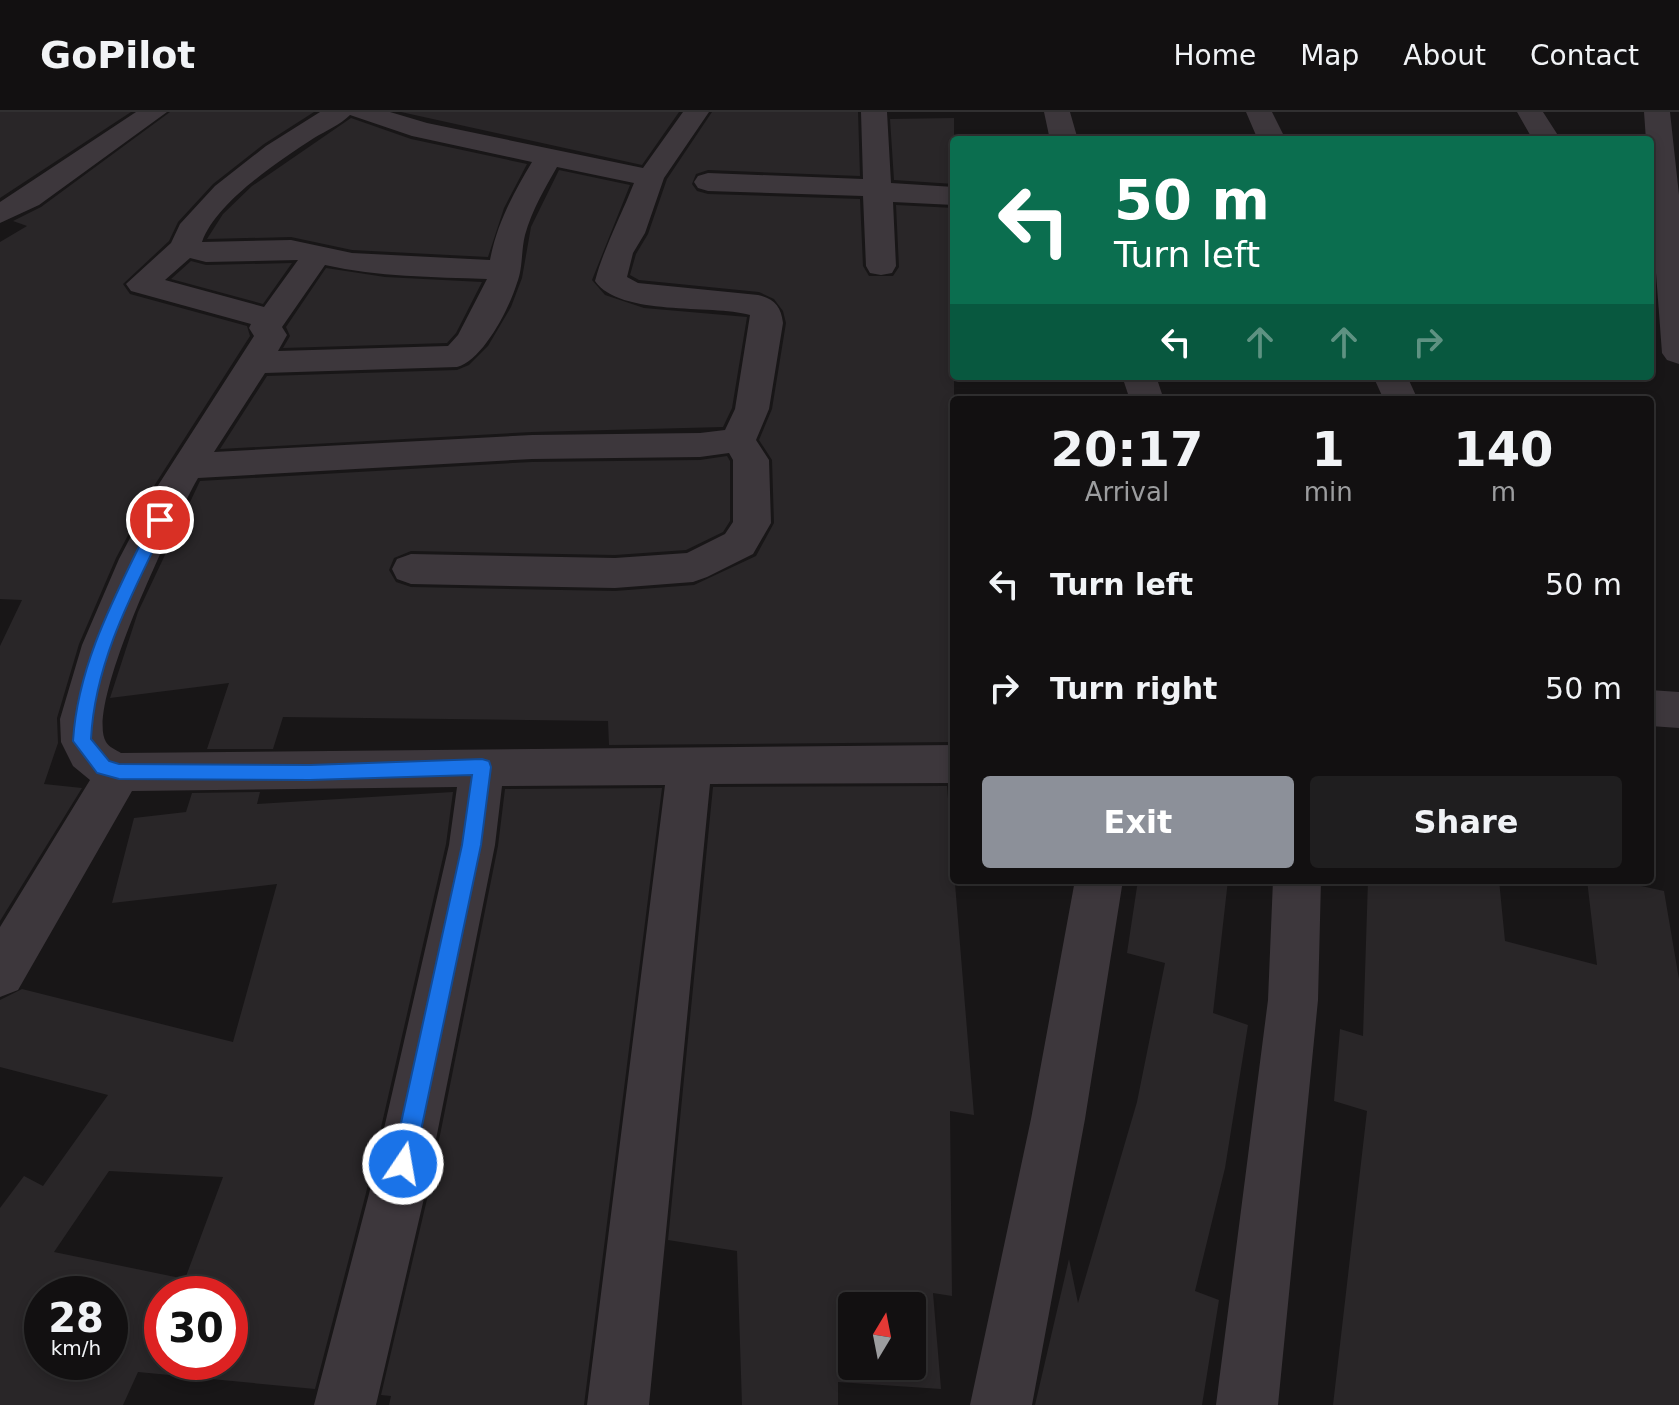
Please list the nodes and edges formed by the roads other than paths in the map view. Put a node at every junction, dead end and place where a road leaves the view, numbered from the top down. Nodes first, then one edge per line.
1 (154, 112) edge
2 (339, 112) edge
3 (362, 112) edge
4 (696, 112) edge
5 (874, 112) edge
6 (1057, 112) edge
7 (1259, 112) edge
8 (1530, 112) edge
9 (1657, 112) edge
10 (1063, 136) edge
11 (1270, 136) edge
12 (1545, 136) edge
13 (549, 157) junction
14 (650, 178) junction
15 (708, 182) dead end
16 (879, 188) junction
17 (1657, 188) edge
18 (950, 196) edge
19 (0, 214) edge
20 (185, 247) junction
21 (317, 255) junction
22 (881, 266) dead end
23 (505, 270) junction
24 (272, 319) junction
25 (1679, 353) edge
26 (255, 363) junction
27 (738, 440) junction
28 (187, 466) junction
29 (411, 569) dead end
30 (1654, 708) edge
31 (1679, 710) edge
32 (950, 764) edge
33 (482, 767) junction
34 (689, 768) junction
35 (119, 772) junction
36 (1098, 884) edge
37 (1297, 884) edge
38 (0, 973) edge
39 (345, 1405) edge
40 (618, 1405) edge
41 (1001, 1405) edge
42 (1247, 1405) edge

1 - 19 street
2 - 20 street
3 - 13 street
4 - 14 street
5 - 16 street
6 - 10 street
7 - 11 street
8 - 12 street
9 - 17 street
13 - 14 street
13 - 23 street
14 - 27 street
15 - 16 street
16 - 18 street
16 - 22 street
17 - 25 street
20 - 21 street
20 - 24 street
21 - 23 street
21 - 24 street
23 - 26 street
24 - 26 street
26 - 28 street
27 - 28 street
27 - 29 street
28 - 35 street
30 - 31 street
32 - 34 street
33 - 34 street
33 - 35 street
33 - 39 street
34 - 40 street
35 - 38 street
36 - 41 street
37 - 42 street

